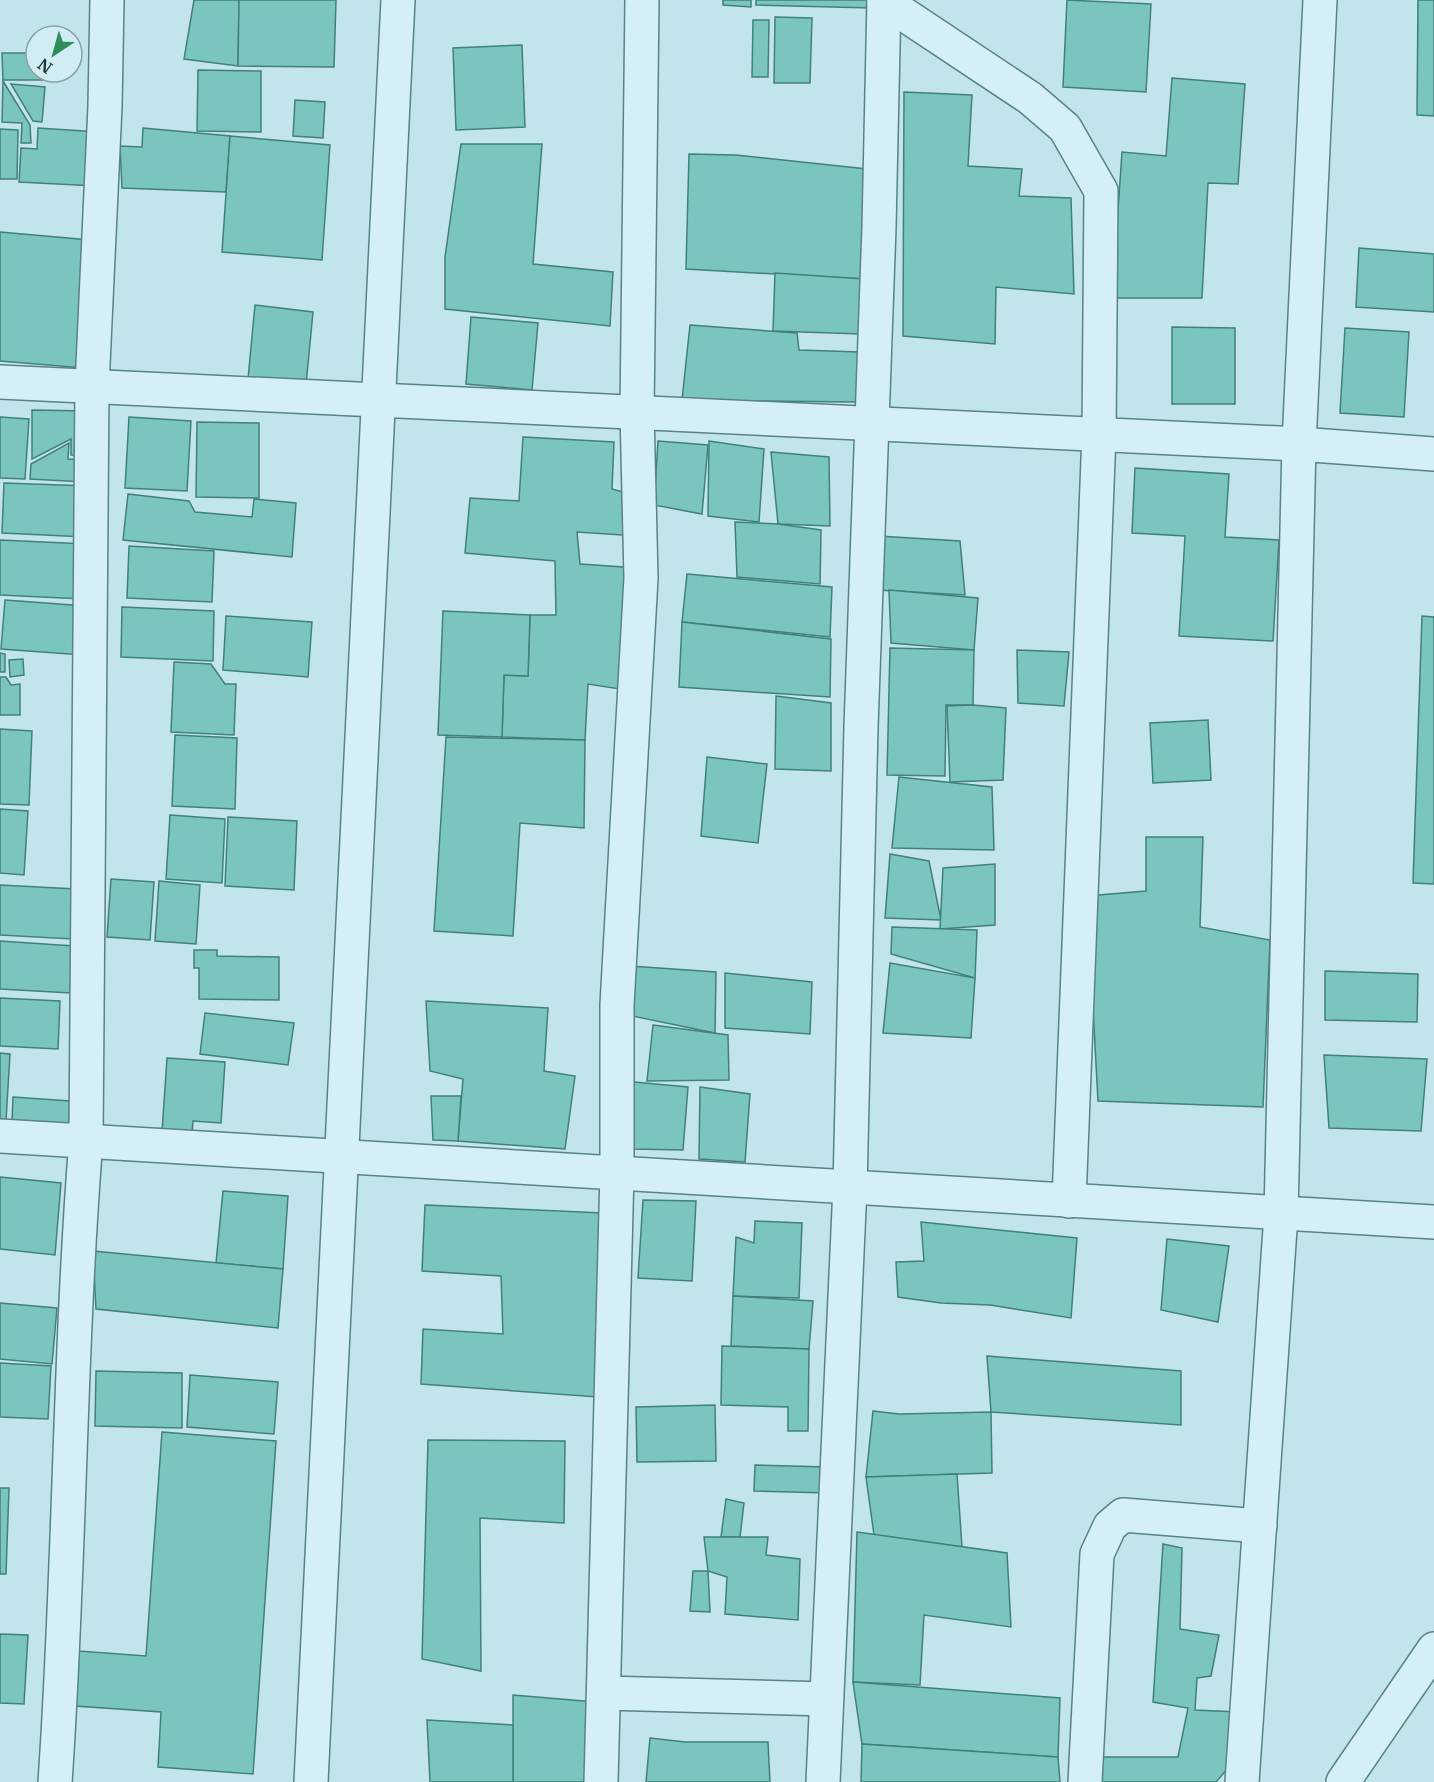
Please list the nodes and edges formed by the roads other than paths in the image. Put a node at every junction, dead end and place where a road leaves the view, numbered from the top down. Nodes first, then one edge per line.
1 (107, 0) edge
2 (398, 0) edge
3 (642, 0) edge
4 (884, 0) edge
5 (1320, 0) edge
6 (0, 382) edge
7 (92, 386) junction
8 (378, 400) junction
9 (637, 412) junction
10 (872, 423) junction
11 (1099, 434) junction
12 (1299, 444) junction
13 (1434, 454) edge
14 (0, 1136) edge
15 (86, 1140) junction
16 (342, 1155) junction
17 (617, 1172) junction
18 (850, 1187) junction
19 (1069, 1201) junction
20 (1281, 1214) junction
21 (1434, 1222) edge
22 (1260, 1526) junction
23 (1434, 1649) edge
24 (605, 1693) junction
25 (826, 1699) junction
26 (55, 1782) edge
27 (311, 1782) edge
28 (601, 1782) edge
29 (823, 1782) edge
30 (1085, 1782) edge
31 (1242, 1782) edge
32 (1343, 1782) edge

1 - 7 street
2 - 8 street
3 - 9 street
4 - 10 street
4 - 11 street
5 - 12 street
6 - 7 street
7 - 8 street
7 - 15 street
8 - 9 street
8 - 16 street
9 - 10 street
9 - 17 street
10 - 11 street
10 - 18 street
11 - 12 street
11 - 19 street
12 - 13 street
12 - 20 street
14 - 15 street
15 - 16 street
15 - 26 street
16 - 17 street
16 - 27 street
17 - 18 street
17 - 24 street
18 - 19 street
18 - 25 street
19 - 20 street
20 - 21 street
20 - 22 street
22 - 30 street
22 - 31 street
23 - 32 street
24 - 25 street
24 - 28 street
25 - 29 street

